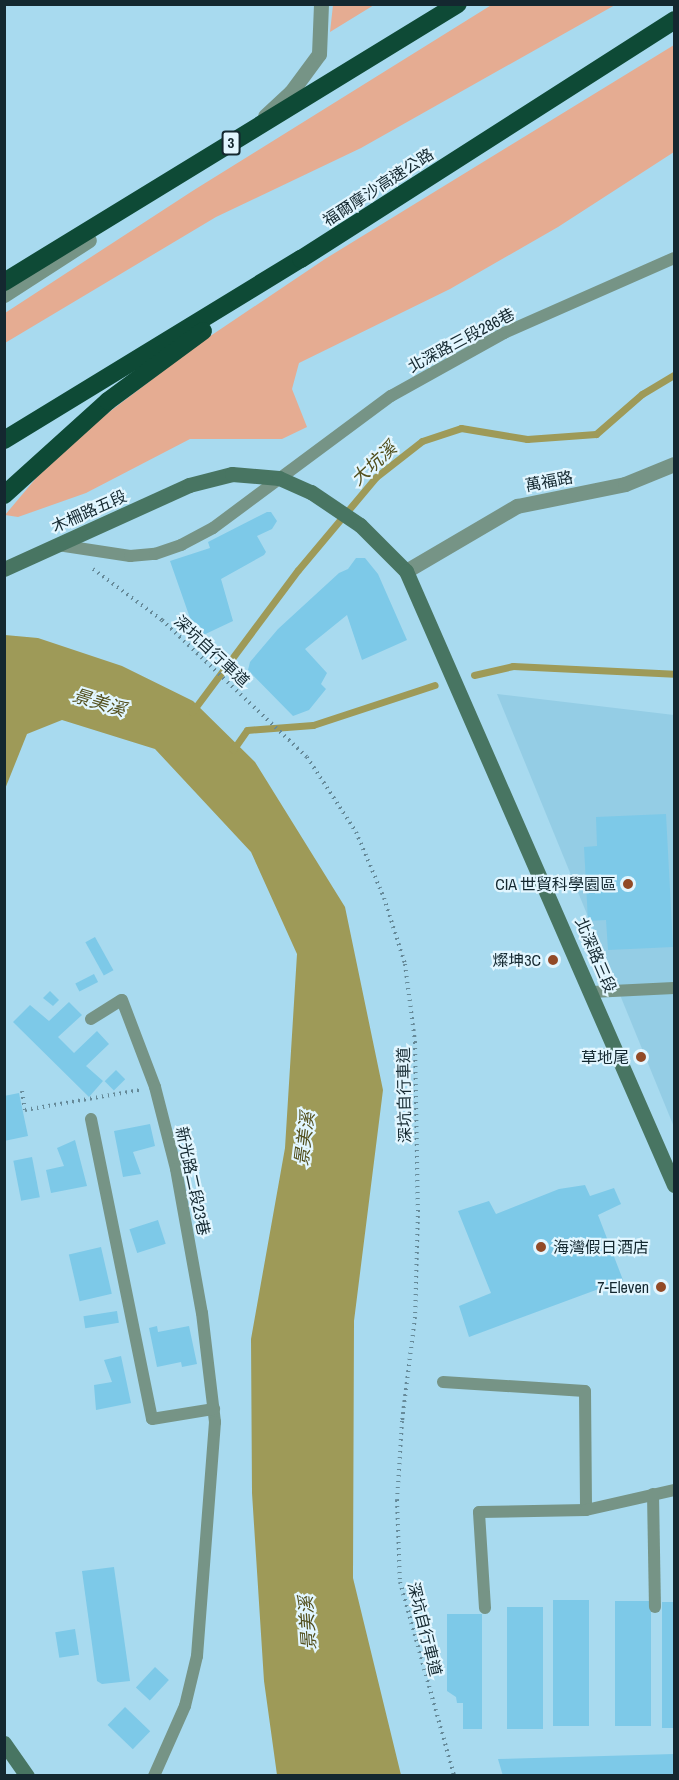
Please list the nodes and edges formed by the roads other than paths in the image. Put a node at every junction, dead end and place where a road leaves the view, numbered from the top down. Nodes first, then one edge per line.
1 (321, 4) edge
2 (458, 4) edge
3 (675, 20) edge
4 (675, 258) edge
5 (301, 259) junction
6 (4, 282) edge
7 (4, 295) edge
8 (4, 440) edge
9 (675, 464) edge
10 (279, 478) junction
11 (4, 495) edge
12 (58, 545) junction
13 (4, 569) edge
14 (406, 571) junction
15 (675, 988) edge
16 (592, 992) junction
17 (91, 1019) dead end
18 (91, 1119) dead end
19 (674, 1180) edge
20 (442, 1382) dead end
21 (214, 1409) junction
22 (675, 1491) edge
23 (653, 1494) junction
24 (586, 1510) junction
25 (655, 1607) dead end
26 (485, 1608) dead end
27 (4, 1743) edge
28 (27, 1776) edge
29 (154, 1776) edge

1 - 7 street
2 - 6 highway, 3, bridge
3 - 5 highway, 福爾摩沙高速公路
4 - 10 lane, 北深路三段286巷
5 - 8 highway, 福爾摩沙高速公路
5 - 11 highway
9 - 14 street, 萬福路
10 - 12 main road, 木柵路五段
10 - 12 lane, 北深路三段286巷
10 - 14 main road
12 - 13 main road, 木柵路五段
14 - 16 main road, 北深路三段
15 - 16 lane
16 - 19 main road, 北深路三段
17 - 21 lane, 新光路二段23巷
18 - 21 lane
20 - 24 lane
21 - 29 lane, 新光路二段23巷
22 - 23 lane
23 - 24 lane
23 - 25 lane
24 - 26 lane
27 - 28 main road

